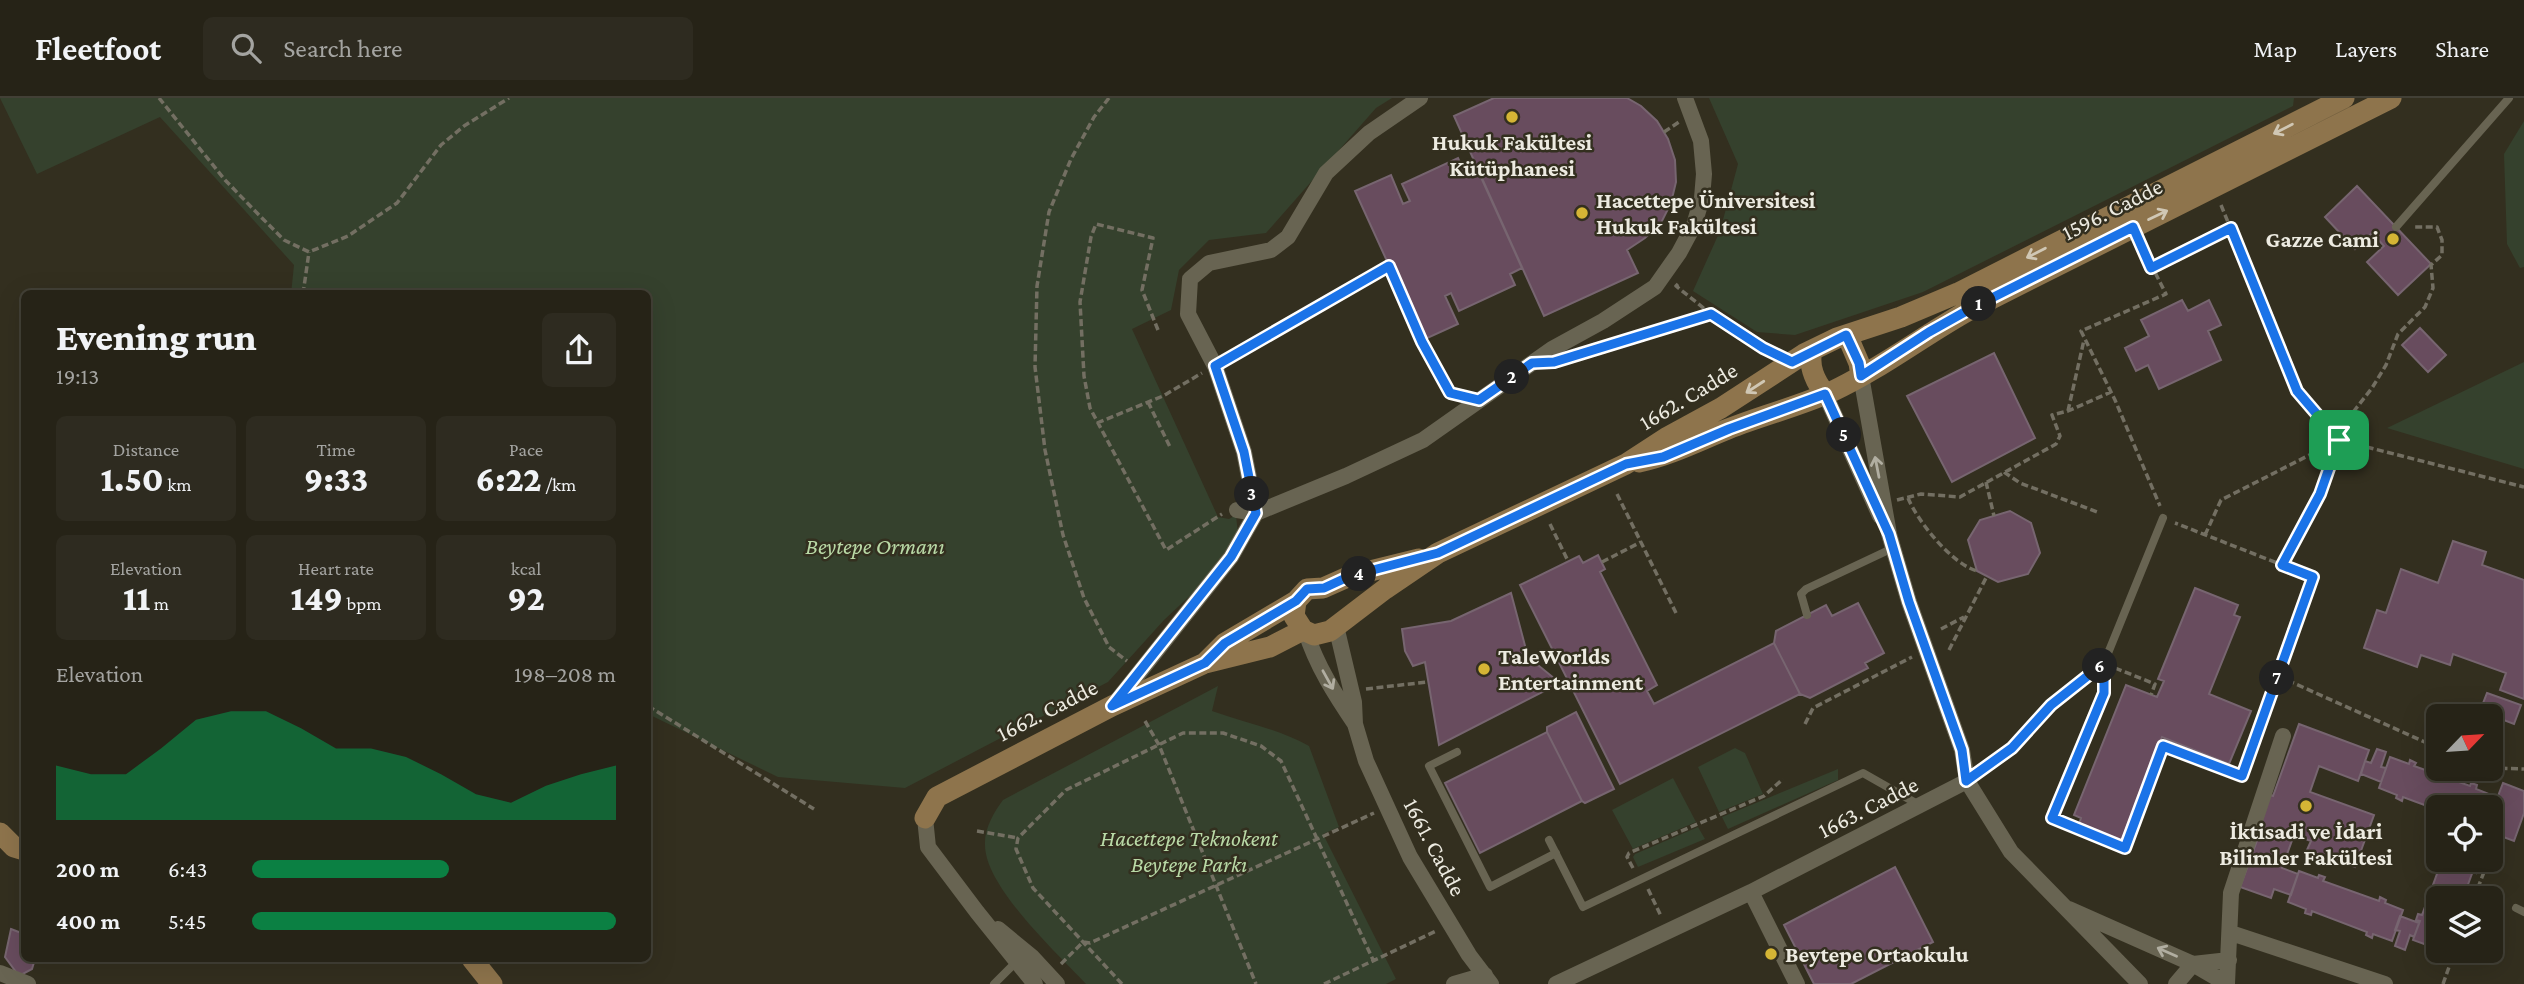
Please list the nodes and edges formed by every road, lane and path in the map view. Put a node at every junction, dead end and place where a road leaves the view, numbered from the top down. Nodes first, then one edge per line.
1 (159, 98) edge
2 (509, 98) edge
3 (1109, 98) edge
4 (1394, 98) edge
5 (1420, 98) edge
6 (1685, 98) edge
7 (2344, 98) edge
8 (2391, 98) edge
9 (2509, 98) edge
10 (1393, 117) junction
11 (2214, 187) junction
12 (2133, 227) junction
13 (2396, 227) joint
14 (2231, 228) junction
15 (309, 252) junction
16 (2151, 268) junction
17 (1683, 274) dead end
18 (304, 290) edge
19 (1711, 314) junction
20 (1158, 330) dead end
21 (1846, 335) junction
22 (2084, 338) junction
23 (1812, 350) junction
24 (1580, 354) dead end
25 (1792, 362) junction
26 (1215, 366) junction
27 (1861, 376) junction
28 (2111, 392) junction
29 (1825, 394) junction
30 (1479, 400) junction
31 (1148, 402) junction
32 (2068, 411) junction
33 (1097, 424) junction
34 (2339, 440) junction
35 (1171, 449) dead end
36 (1626, 464) junction
37 (2004, 472) junction
38 (1986, 482) junction
39 (2524, 487) edge
40 (1617, 494) dead end
41 (1908, 497) junction
42 (2158, 499) dead end
43 (1883, 503) junction
44 (1232, 511) joint
45 (1256, 513) junction
46 (2100, 513) dead end
47 (1994, 516) dead end
48 (2163, 518) joint
49 (1550, 524) dead end
50 (2205, 535) junction
51 (1891, 541) junction
52 (1641, 542) junction
53 (1438, 553) junction
54 (1568, 561) dead end
55 (1602, 562) dead end
56 (2282, 565) junction
57 (1977, 571) dead end
58 (1987, 576) dead end
59 (1324, 588) junction
60 (1296, 601) junction
61 (1676, 613) dead end
62 (1807, 615) dead end
63 (1966, 616) junction
64 (1336, 626) junction
65 (1941, 629) dead end
66 (1304, 631) junction
67 (1926, 650) junction
68 (1949, 650) dead end
69 (1205, 663) junction
70 (2104, 663) junction
71 (1140, 671) junction
72 (2127, 673) dead end
73 (2278, 676) junction
74 (1427, 682) dead end
75 (1360, 690) dead end
76 (2151, 695) dead end
77 (1112, 706) junction
78 (651, 708) edge
79 (1145, 721) dead end
80 (1355, 724) junction
81 (1805, 724) dead end
82 (2283, 736) dead end
83 (2426, 743) edge
84 (1159, 745) junction
85 (1457, 752) dead end
86 (2503, 768) edge
87 (2524, 769) edge
88 (1783, 779) dead end
89 (1966, 781) junction
90 (1921, 806) junction
91 (1387, 807) junction
92 (814, 809) dead end
93 (925, 818) joint
94 (978, 831) dead end
95 (0, 833) edge
96 (1018, 838) junction
97 (1318, 839) junction
98 (1549, 840) dead end
99 (21, 849) edge
100 (1556, 853) junction
101 (1633, 868) dead end
102 (1216, 885) junction
103 (1648, 889) dead end
104 (1751, 892) junction
105 (2061, 905) junction
106 (977, 912) junction
107 (1451, 923) junction
108 (1668, 932) junction
109 (2231, 933) junction
110 (1083, 942) junction
111 (2229, 960) junction
112 (474, 962) edge
113 (1016, 962) junction
114 (1374, 962) junction
115 (2450, 963) edge
116 (1061, 964) dead end
117 (2193, 964) junction
118 (0, 973) edge
119 (1488, 979) edge
120 (28, 984) edge
121 (492, 984) edge
122 (994, 984) edge
123 (1035, 984) edge
124 (1057, 984) edge
125 (1122, 984) edge
126 (1256, 984) edge
127 (1324, 984) edge
128 (1454, 984) edge
129 (1556, 984) edge
130 (1797, 984) edge
131 (2140, 984) edge
132 (2176, 984) edge
133 (2227, 984) edge
134 (2385, 984) edge
135 (2443, 984) edge

1 - 15 path
2 - 15 path
3 - 71 path
4 - 10 street
5 - 10 street
6 - 30 street
7 -> 21 street, 1596. Cadde
8 - 11 street, 1596. Cadde
9 - 13 lane
10 - 26 street
12 -> 11 street, 1596. Cadde
11 - 14 path
12 - 16 path
12 - 27 street, 1596. Cadde
13 - 34 path
14 - 16 path
14 - 34 path
15 - 18 path
16 - 22 path
17 - 19 path
19 - 24 path
19 - 25 path
20 - 33 path
21 - 23 street, 1596. Cadde
21 - 27 street
22 - 28 path
22 - 32 path
23 - 25 street, 1662. Cadde
23 - 29 street
25 -> 36 street, 1662. Cadde
26 - 30 path
26 - 31 path
26 - 45 street
27 - 29 street, 1596. Cadde
43 -> 27 street
28 - 32 path
28 - 42 path
29 - 36 street, 1662. Cadde
29 - 51 street
30 - 45 street
31 - 33 path
31 - 35 path
32 - 37 path
33 - 44 path
34 - 39 path
34 - 50 path
34 - 56 path
36 - 53 street, 1662. Cadde
37 - 38 path
37 - 46 path
38 - 41 path
38 - 47 path
40 - 52 path
41 - 43 path
41 - 57 path
43 - 51 street
44 - 45 street
45 - 71 street
48 - 50 path
48 - 70 lane
49 - 54 path
50 - 56 path
51 - 62 lane
51 - 67 street
52 - 55 path
52 - 61 path
53 - 59 street, 1662. Cadde
53 - 64 street, 1662. Cadde
56 - 73 path
58 - 63 path
59 - 60 street, 1662. Cadde
59 - 64 street
60 - 66 street
60 - 69 street, 1662. Cadde
63 - 65 path
63 - 68 path
64 - 66 street, 1662. Cadde
64 - 80 street, 1661. Cadde
66 - 69 street, 1662. Cadde
66 -> 80 street, 1661. Cadde
67 - 81 path
67 - 89 street
69 - 77 street, 1662. Cadde
70 - 73 path
70 - 89 lane
71 - 77 street
72 - 76 path
73 - 83 path
74 - 75 path
77 - 93 street, 1662. Cadde
78 - 92 path
79 - 84 path
80 - 91 street, 1661. Cadde
82 - 109 street
84 - 96 path
84 - 97 path
84 - 102 path
85 - 100 lane
86 - 87 path
88 - 101 path
89 - 90 street, 1663. Cadde
89 - 105 street
90 - 100 lane
90 - 104 street, 1663. Cadde
91 - 97 path
91 - 107 street, 1661. Cadde
93 - 106 street
94 - 96 path
95 - 99 street
96 - 110 path
97 - 102 path
97 - 114 path
98 - 100 lane
102 - 110 path
102 - 126 path
103 - 108 path
104 - 108 street, 1663. Cadde
104 - 130 street
117 -> 105 street
105 - 131 street
106 - 113 street
106 - 124 street
107 - 114 path
107 - 119 street, 1661. Cadde
108 - 129 street, 1663. Cadde
109 - 111 street
109 - 134 street
110 - 116 path
110 - 125 path
111 - 117 street
111 - 133 street
112 - 121 street
113 - 122 lane
113 - 123 street
114 - 127 path
115 - 135 path
117 - 132 street
117 - 133 street
118 - 120 street
119 - 128 street

